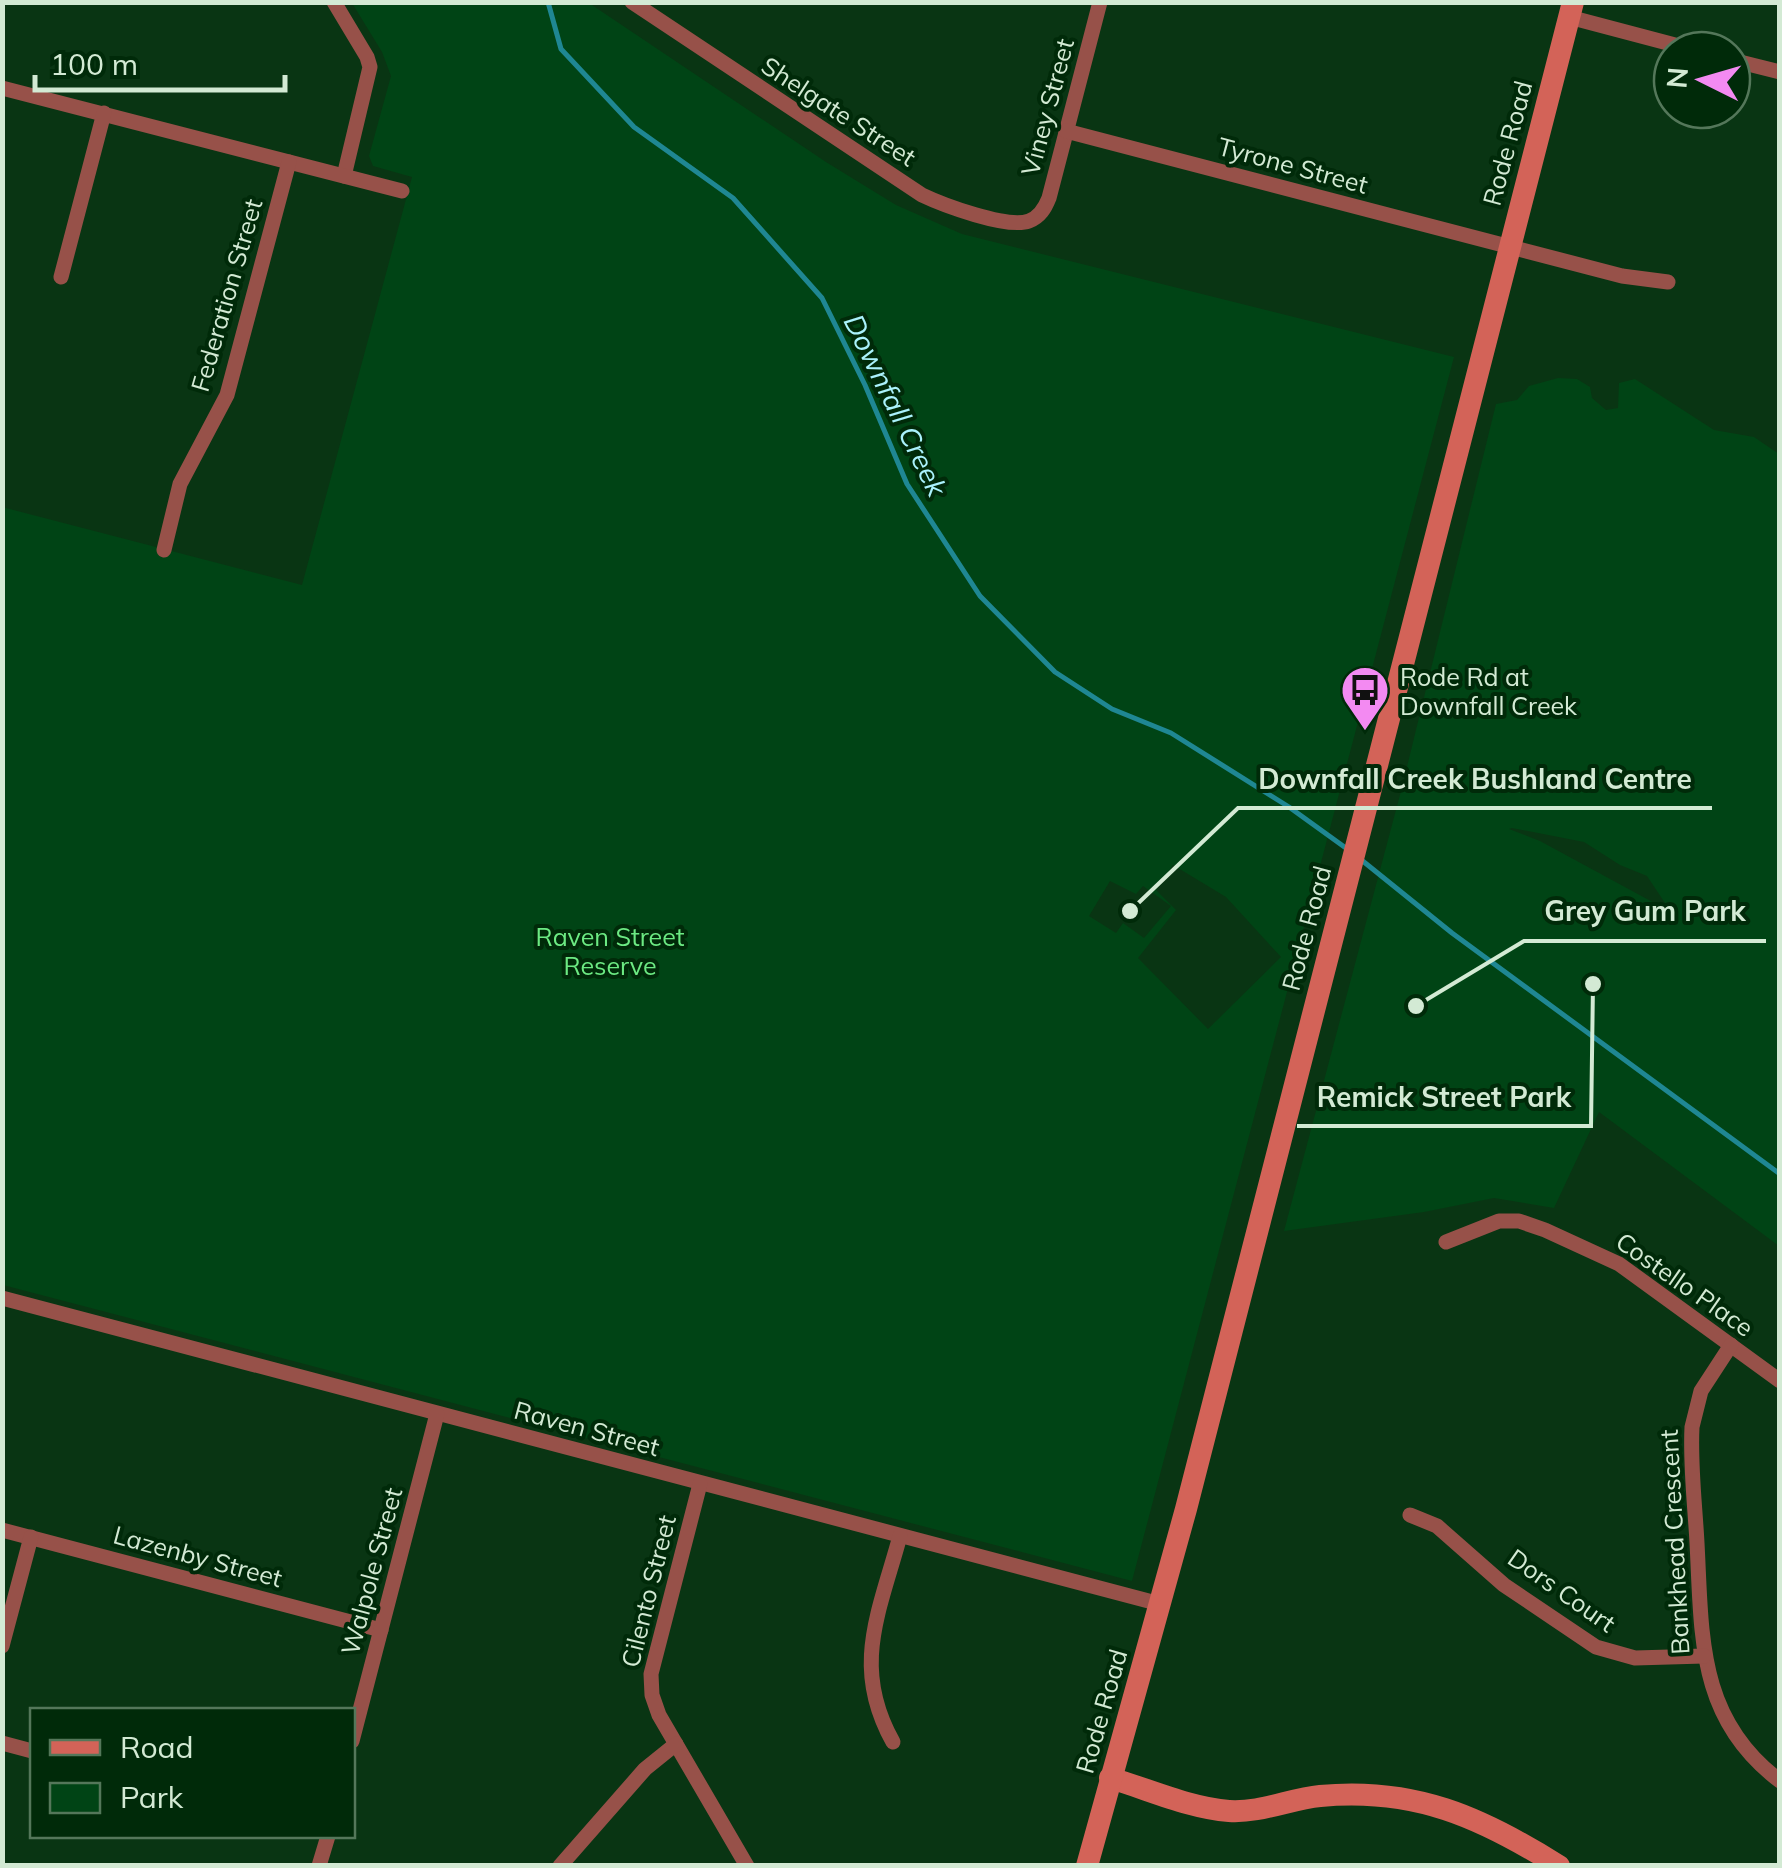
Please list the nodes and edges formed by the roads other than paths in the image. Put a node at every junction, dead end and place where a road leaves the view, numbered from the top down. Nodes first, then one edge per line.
1 (334, 2) edge
2 (632, 2) edge
3 (1100, 2) edge
4 (1571, 10) edge
5 (1652, 36) edge
6 (1752, 65) edge
7 (1780, 72) edge
8 (2, 88) edge
9 (104, 113) junction
10 (1066, 131) junction
11 (289, 162) junction
12 (344, 176) junction
13 (402, 191) dead end
14 (1034, 219) joint
15 (1508, 246) junction
16 (61, 276) dead end
17 (1668, 282) dead end
18 (164, 550) dead end
19 (1446, 1242) dead end
20 (2, 1298) edge
21 (1731, 1346) junction
22 (1780, 1381) edge
23 (437, 1414) junction
24 (700, 1484) junction
25 (1410, 1515) dead end
26 (2, 1530) edge
27 (900, 1536) junction
28 (31, 1537) junction
29 (1160, 1604) junction
30 (381, 1630) junction
31 (2, 1646) edge
32 (1704, 1656) junction
33 (355, 1730) edge
34 (893, 1742) dead end
35 (2, 1743) edge
36 (676, 1744) junction
37 (30, 1750) edge
38 (1110, 1778) junction
39 (1780, 1780) edge
40 (327, 1838) edge
41 (319, 1866) edge
42 (560, 1866) edge
43 (747, 1866) edge
44 (1087, 1866) edge
45 (1559, 1866) edge

1 - 12 street
2 - 14 street, Shelgate Street
3 - 10 street, Viney Street
4 - 5 street
4 - 15 main road, Rode Road
6 - 7 street
8 - 9 street
9 - 11 street
9 - 16 street
10 - 14 street, Viney Street
10 - 15 street, Tyrone Street
11 - 12 street
11 - 18 street, Federation Street
12 - 13 street
15 - 17 street, Tyrone Street
15 - 29 main road, Rode Road
19 - 21 street, Costello Place
20 - 23 street, Raven Street
21 - 22 street, Costello Place
21 - 32 street, Bankhead Crescent
23 - 24 street, Raven Street
23 - 30 street, Walpole Street
24 - 27 street, Raven Street
24 - 36 street, Cilento Street
25 - 32 street, Dors Court
26 - 28 street, Lazenby Street
27 - 29 street, Raven Street
27 - 34 street
28 - 30 street, Lazenby Street
28 - 31 street
29 - 38 main road, Rode Road
30 - 33 street, Walpole Street
32 - 39 street, Bankhead Crescent
35 - 37 street
36 - 42 street
36 - 43 street, Cilento Street
38 - 44 main road, Rode Road
38 - 45 main road
40 - 41 street

